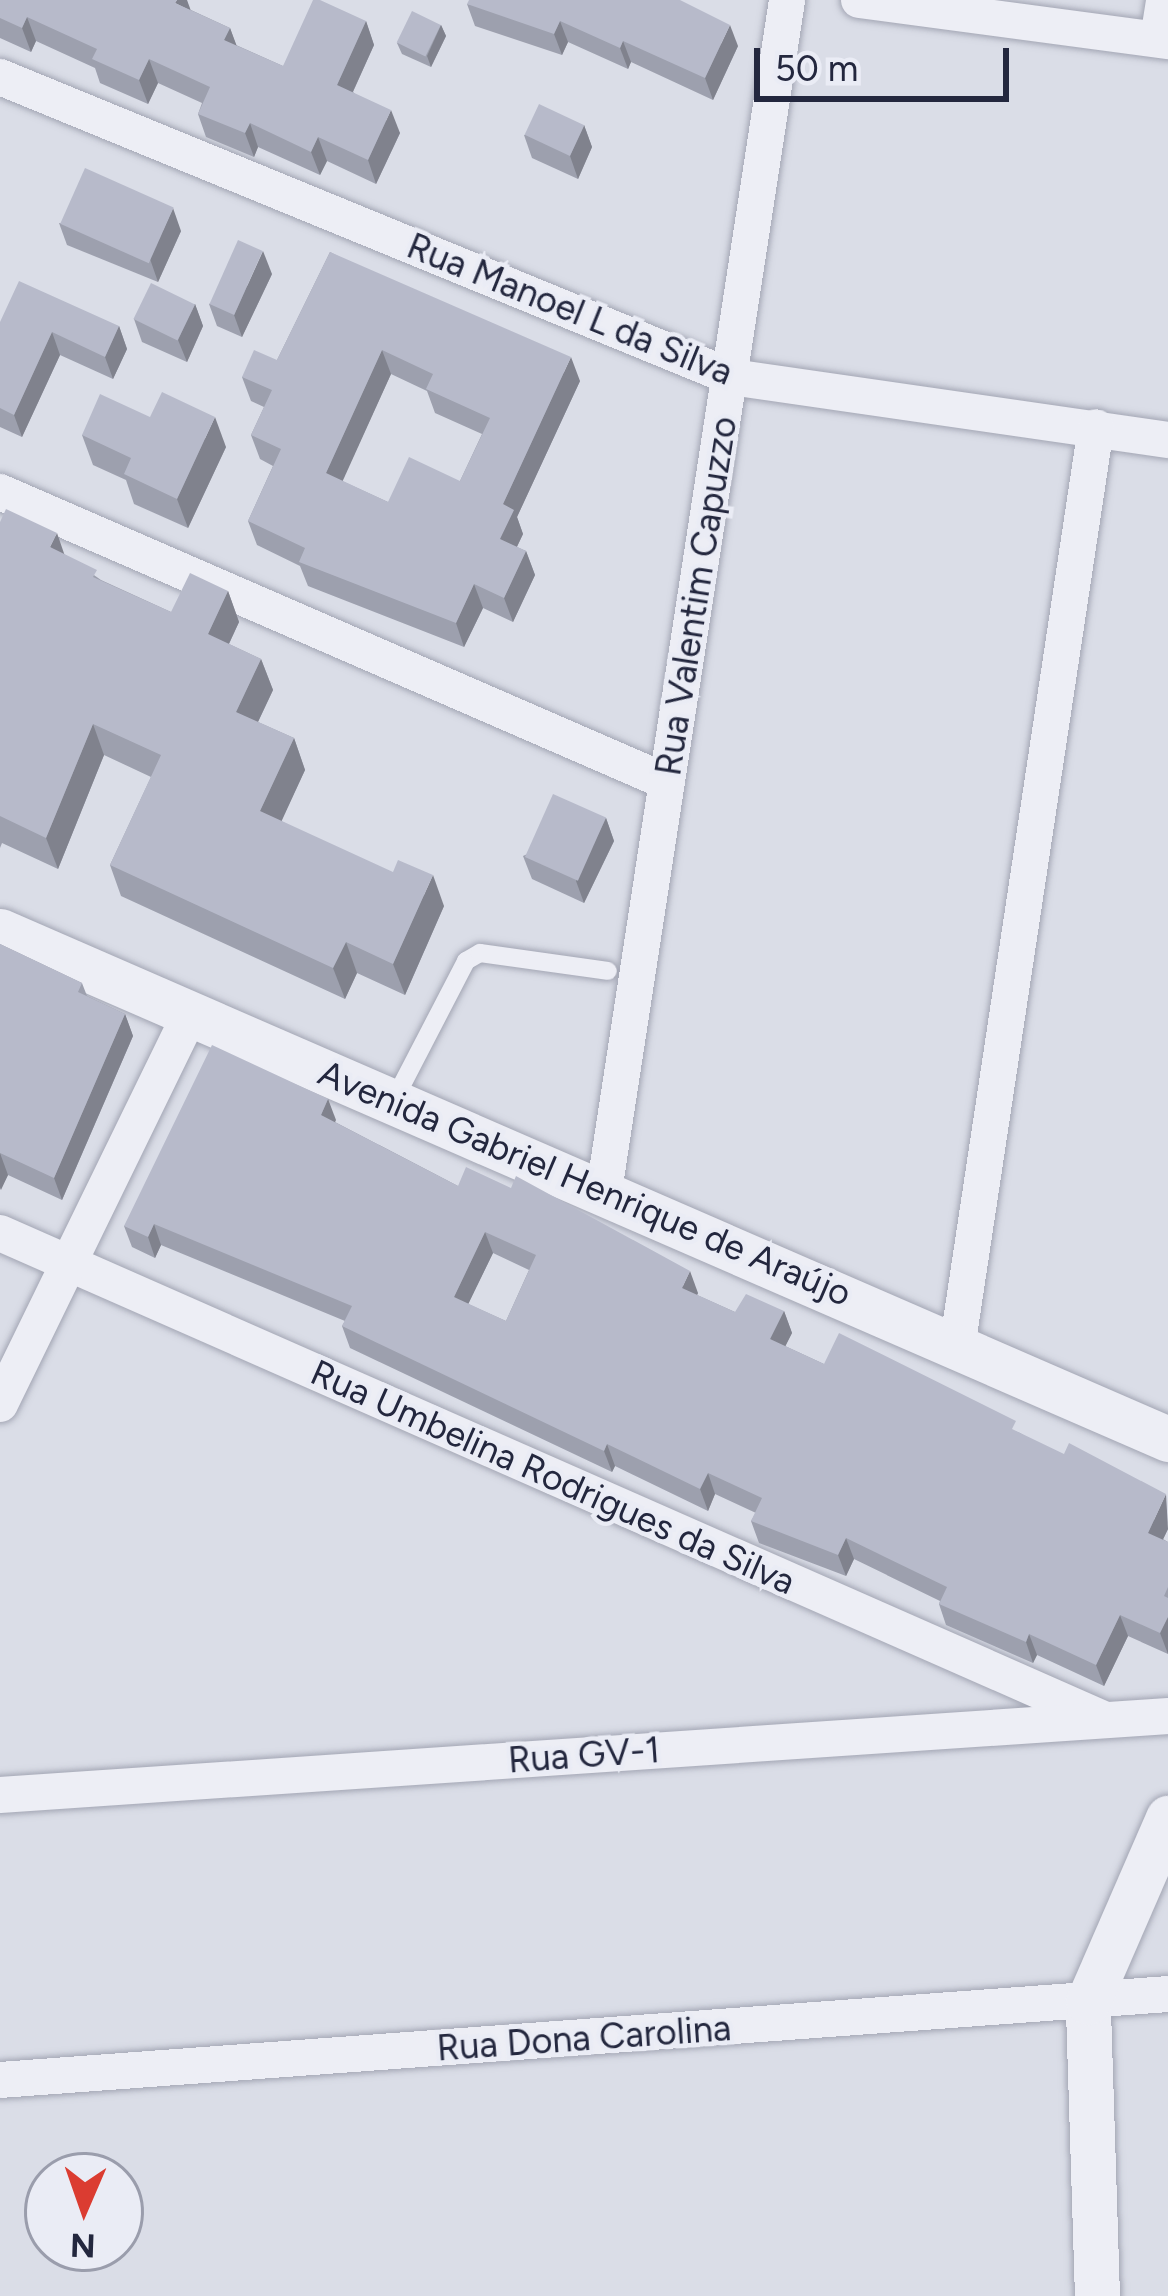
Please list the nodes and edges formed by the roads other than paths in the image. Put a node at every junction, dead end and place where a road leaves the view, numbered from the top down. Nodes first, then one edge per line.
1 (787, 0) edge
2 (859, 0) edge
3 (1164, 0) edge
4 (1163, 40) edge
5 (0, 77) edge
6 (730, 377) junction
7 (1096, 428) junction
8 (1168, 440) edge
9 (0, 492) edge
10 (667, 782) junction
11 (0, 931) edge
12 (608, 971) dead end
13 (189, 1016) junction
14 (393, 1102) junction
15 (604, 1191) junction
16 (0, 1233) edge
17 (72, 1265) junction
18 (958, 1341) junction
19 (0, 1404) edge
20 (1168, 1439) edge
21 (1168, 1716) edge
22 (1106, 1720) junction
23 (0, 1795) edge
24 (1168, 1818) edge
25 (1168, 1994) edge
26 (1088, 2002) junction
27 (0, 2080) edge
28 (1097, 2296) edge

1 - 6 street, Rua Valentim Capuzzo
2 - 4 street
3 - 4 street
5 - 6 street, Rua Manoel L da Silva
6 - 7 street, Rua Manoel L da Silva
6 - 10 street, Rua Valentim Capuzzo
7 - 8 street, Rua Manoel L da Silva
7 - 18 street
9 - 10 street
10 - 15 street, Rua Valentim Capuzzo
11 - 13 street, Avenida Gabriel Henrique de Araújo
12 - 14 lane
13 - 14 street, Avenida Gabriel Henrique de Araújo
13 - 17 street
14 - 15 street, Avenida Gabriel Henrique de Araújo
15 - 18 street, Avenida Gabriel Henrique de Araújo
16 - 17 street, Rua Umbelina Rodrigues da Silva
17 - 19 street
17 - 22 street, Rua Umbelina Rodrigues da Silva
18 - 20 street, Avenida Gabriel Henrique de Araújo
21 - 22 street, Rua GV-1
22 - 23 street, Rua GV-1
24 - 26 street
25 - 26 street, Rua Dona Carolina
26 - 27 street, Rua Dona Carolina
26 - 28 street

